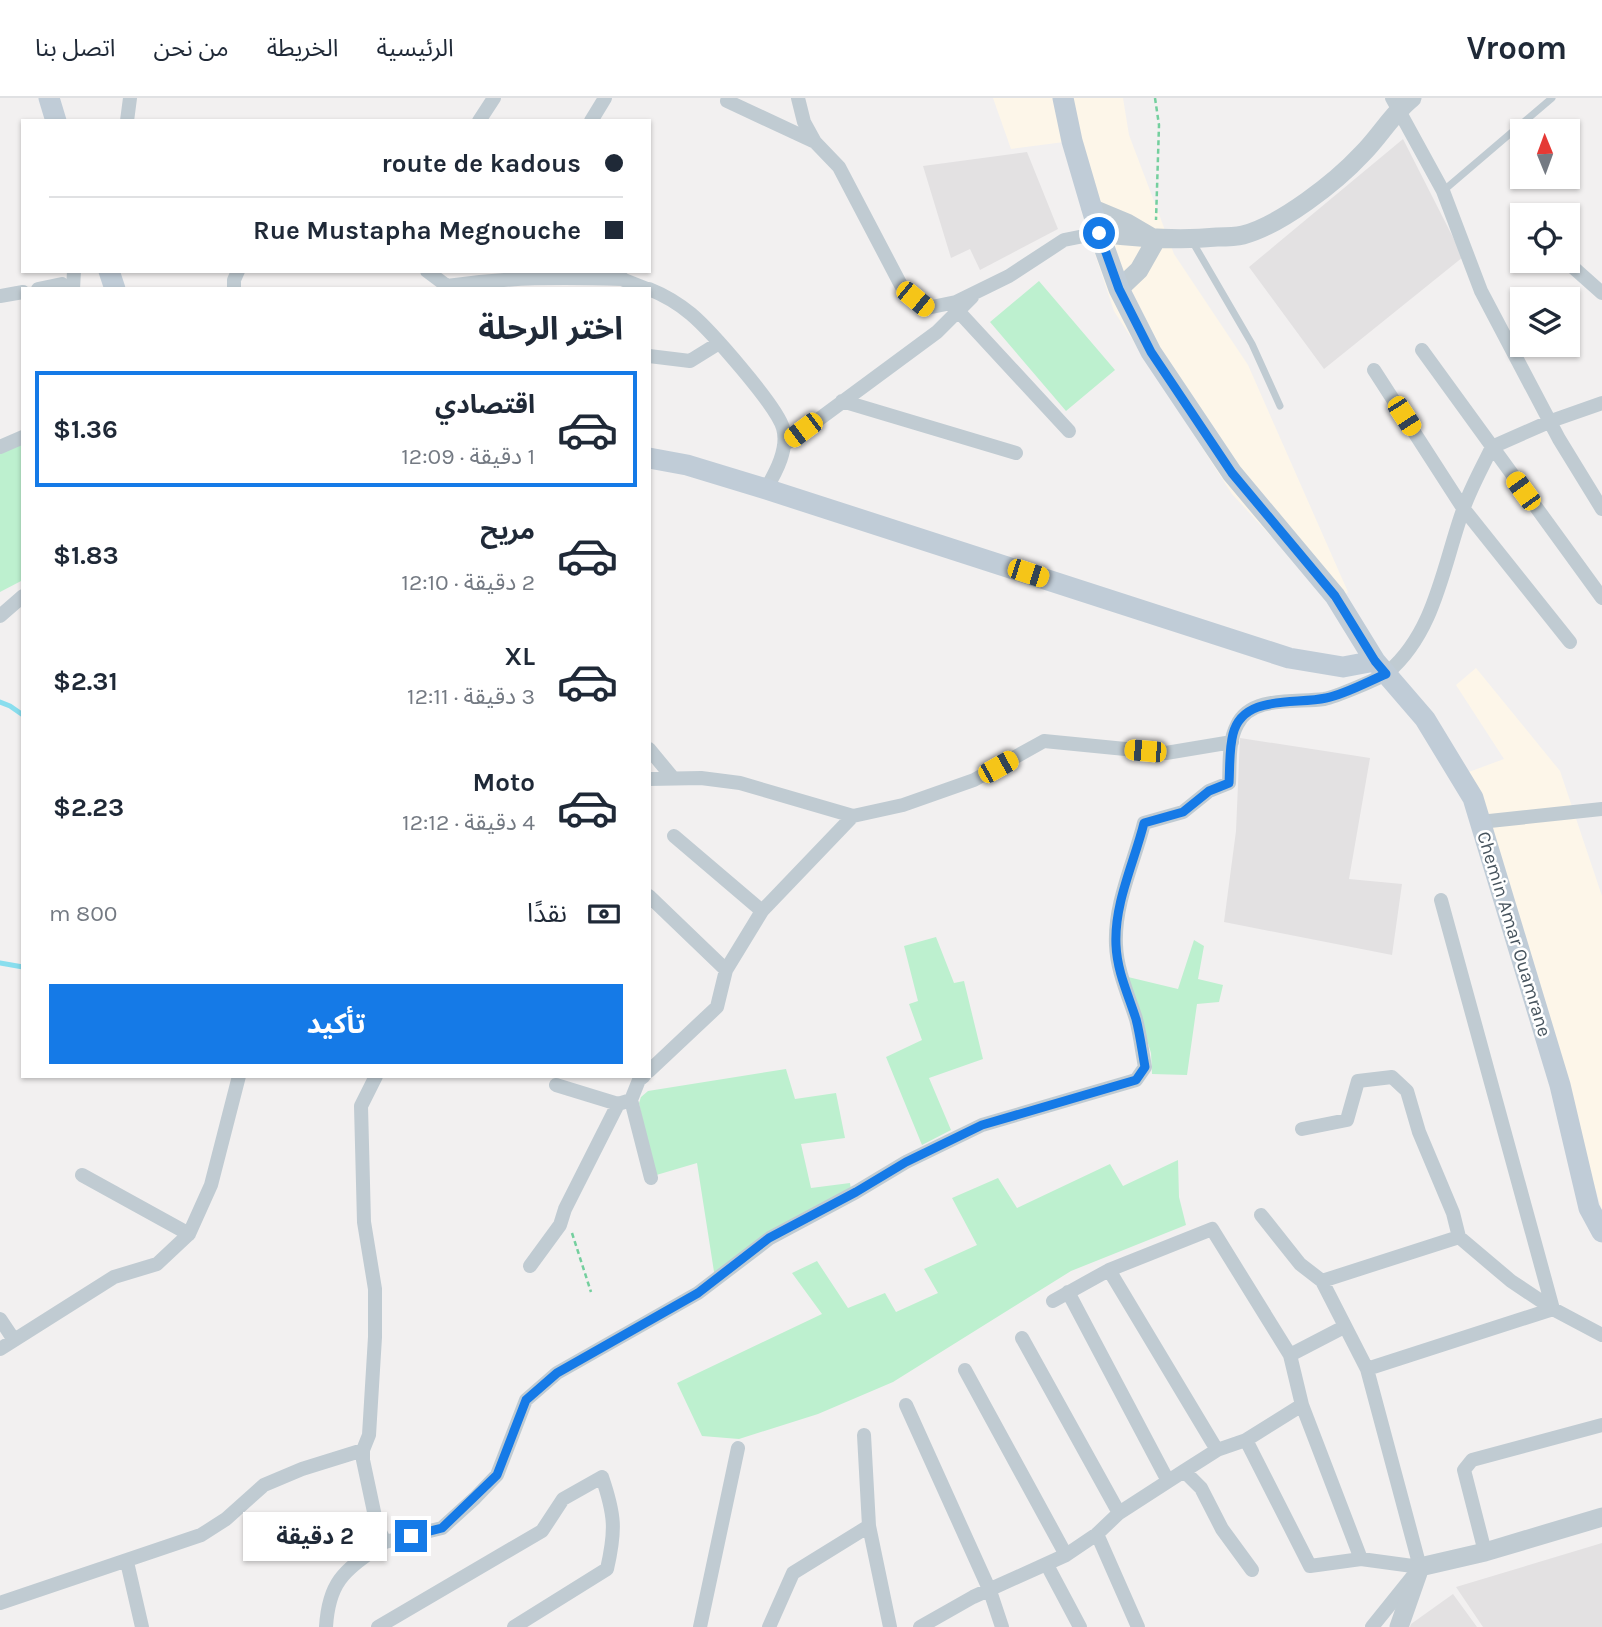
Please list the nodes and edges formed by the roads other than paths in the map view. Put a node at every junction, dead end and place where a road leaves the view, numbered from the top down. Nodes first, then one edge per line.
1 (49, 98) edge
2 (130, 98) edge
3 (494, 98) edge
4 (605, 98) edge
5 (798, 98) edge
6 (1552, 98) edge
7 (727, 101) dead end
8 (1401, 102) edge
9 (1061, 103) edge
10 (55, 119) edge
11 (127, 119) edge
12 (480, 119) edge
13 (592, 119) edge
14 (815, 142) junction
15 (1443, 191) junction
16 (1091, 208) junction
17 (1099, 233) junction
18 (1156, 240) junction
19 (1191, 240) junction
20 (430, 273) edge
21 (608, 273) edge
22 (1580, 273) edge
23 (622, 279) junction
24 (643, 287) edge
25 (1119, 289) junction
26 (651, 290) edge
27 (978, 291) junction
28 (21, 292) edge
29 (1602, 293) edge
30 (0, 296) edge
31 (959, 312) junction
32 (719, 344) junction
33 (1422, 350) dead end
34 (651, 356) edge
35 (1374, 370) dead end
36 (842, 401) junction
37 (1602, 403) edge
38 (1280, 406) dead end
39 (1550, 421) junction
40 (1069, 431) dead end
41 (21, 438) edge
42 (784, 445) junction
43 (0, 447) edge
44 (1492, 447) junction
45 (1016, 453) dead end
46 (651, 458) edge
47 (766, 489) junction
48 (1463, 508) junction
49 (1602, 509) edge
50 (21, 598) edge
51 (1602, 598) edge
52 (0, 616) edge
53 (1570, 642) dead end
54 (1380, 667) junction
55 (1232, 742) junction
56 (651, 751) edge
57 (673, 778) junction
58 (651, 779) edge
59 (1602, 809) edge
60 (853, 816) junction
61 (1480, 822) junction
62 (674, 836) dead end
63 (651, 898) edge
64 (1441, 900) dead end
65 (762, 911) junction
66 (726, 970) junction
67 (651, 1068) edge
68 (238, 1078) edge
69 (375, 1078) edge
70 (641, 1078) edge
71 (556, 1085) dead end
72 (625, 1102) junction
73 (1302, 1129) dead end
74 (82, 1175) dead end
75 (651, 1178) dead end
76 (1261, 1215) dead end
77 (1602, 1232) edge
78 (189, 1234) junction
79 (1459, 1237) junction
80 (530, 1266) dead end
81 (1109, 1270) junction
82 (1322, 1281) junction
83 (1068, 1292) junction
84 (1053, 1301) dead end
85 (1553, 1309) junction
86 (0, 1319) edge
87 (1344, 1327) junction
88 (1602, 1335) edge
89 (1022, 1338) dead end
90 (14, 1340) junction
91 (0, 1349) edge
92 (1290, 1355) junction
93 (1367, 1369) junction
94 (965, 1370) dead end
95 (906, 1405) dead end
96 (1302, 1405) junction
97 (1602, 1425) edge
98 (864, 1435) dead end
99 (1246, 1440) junction
100 (738, 1448) dead end
101 (363, 1450) junction
102 (1217, 1450) junction
103 (1184, 1471) junction
104 (1168, 1481) junction
105 (1119, 1513) junction
106 (1602, 1517) edge
107 (869, 1526) junction
108 (1097, 1534) junction
109 (385, 1542) junction
110 (1485, 1552) junction
111 (1066, 1555) junction
112 (1361, 1559) junction
113 (127, 1562) junction
114 (1047, 1565) junction
115 (1420, 1567) junction
116 (1252, 1570) dead end
117 (990, 1591) junction
118 (0, 1603) edge
119 (142, 1627) edge
120 (326, 1627) edge
121 (378, 1627) edge
122 (514, 1627) edge
123 (700, 1627) edge
124 (769, 1627) edge
125 (890, 1627) edge
126 (920, 1627) edge
127 (1002, 1627) edge
128 (1080, 1627) edge
129 (1138, 1627) edge
130 (1372, 1627) edge
131 (1399, 1627) edge

1 - 10 main road
2 - 11 street
3 - 12 street
4 - 13 street
5 - 14 street
6 - 15 lane
7 - 14 street
8 - 15 street
8 - 19 street
9 - 16 main road, Chemin Amar Ouamrane
14 - 27 street
15 - 39 street
16 - 17 main road, Chemin Amar Ouamrane
16 - 18 street
17 - 18 street
17 - 25 main road, Chemin Amar Ouamrane
17 - 27 street
18 - 19 street
18 - 25 street
19 - 38 lane
20 - 23 street
21 - 23 street
22 - 29 street
23 - 24 street
25 - 54 main road, Chemin Amar Ouamrane
26 - 32 street
27 - 31 street
28 - 30 street
31 - 36 street
31 - 40 street
32 - 34 street
32 - 42 street
33 - 44 street
35 - 48 street
36 - 42 street
36 - 45 street
37 - 39 street
39 - 44 street
39 - 49 street
41 - 43 street
42 - 47 street
44 - 48 street
44 - 51 street
46 - 47 main road
47 - 54 main road
48 - 53 street
48 - 54 street
50 - 52 street
54 - 55 street
54 - 61 main road, Chemin Amar Ouamrane
55 - 60 street
55 - 109 street
56 - 57 street
57 - 58 street
57 - 60 street
59 - 61 street
60 - 65 street
61 - 77 main road, Chemin Amar Ouamrane
62 - 65 street
63 - 66 street
64 - 85 street
65 - 66 street
66 - 67 street
68 - 78 street
69 - 101 street
70 - 72 street
71 - 72 street
72 - 75 street
72 - 80 street
73 - 79 street
74 - 78 street
76 - 82 street
78 - 90 street
79 - 82 street
79 - 85 street
81 - 83 street
81 - 92 street
81 - 102 street
82 - 87 street
83 - 84 street
83 - 104 street
85 - 88 street
85 - 93 street
86 - 90 street
87 - 92 street
87 - 93 street
89 - 105 street
90 - 91 street
92 - 96 street
93 - 115 street
94 - 111 street
95 - 117 street
96 - 99 street
96 - 112 street
97 - 110 street
98 - 107 street
99 - 102 street
99 - 112 street
100 - 123 street
101 - 109 street
101 - 113 street
102 - 103 street
103 - 104 street
103 - 116 street
104 - 105 street
105 - 108 street
106 - 110 street
107 - 124 street
107 - 125 street
108 - 111 street
108 - 129 street
109 - 120 street
110 - 115 street
111 - 114 street
112 - 115 street
113 - 118 street
113 - 119 street
114 - 117 street
114 - 128 street
115 - 130 street
115 - 131 street
117 - 126 street
117 - 127 street
121 - 122 street

